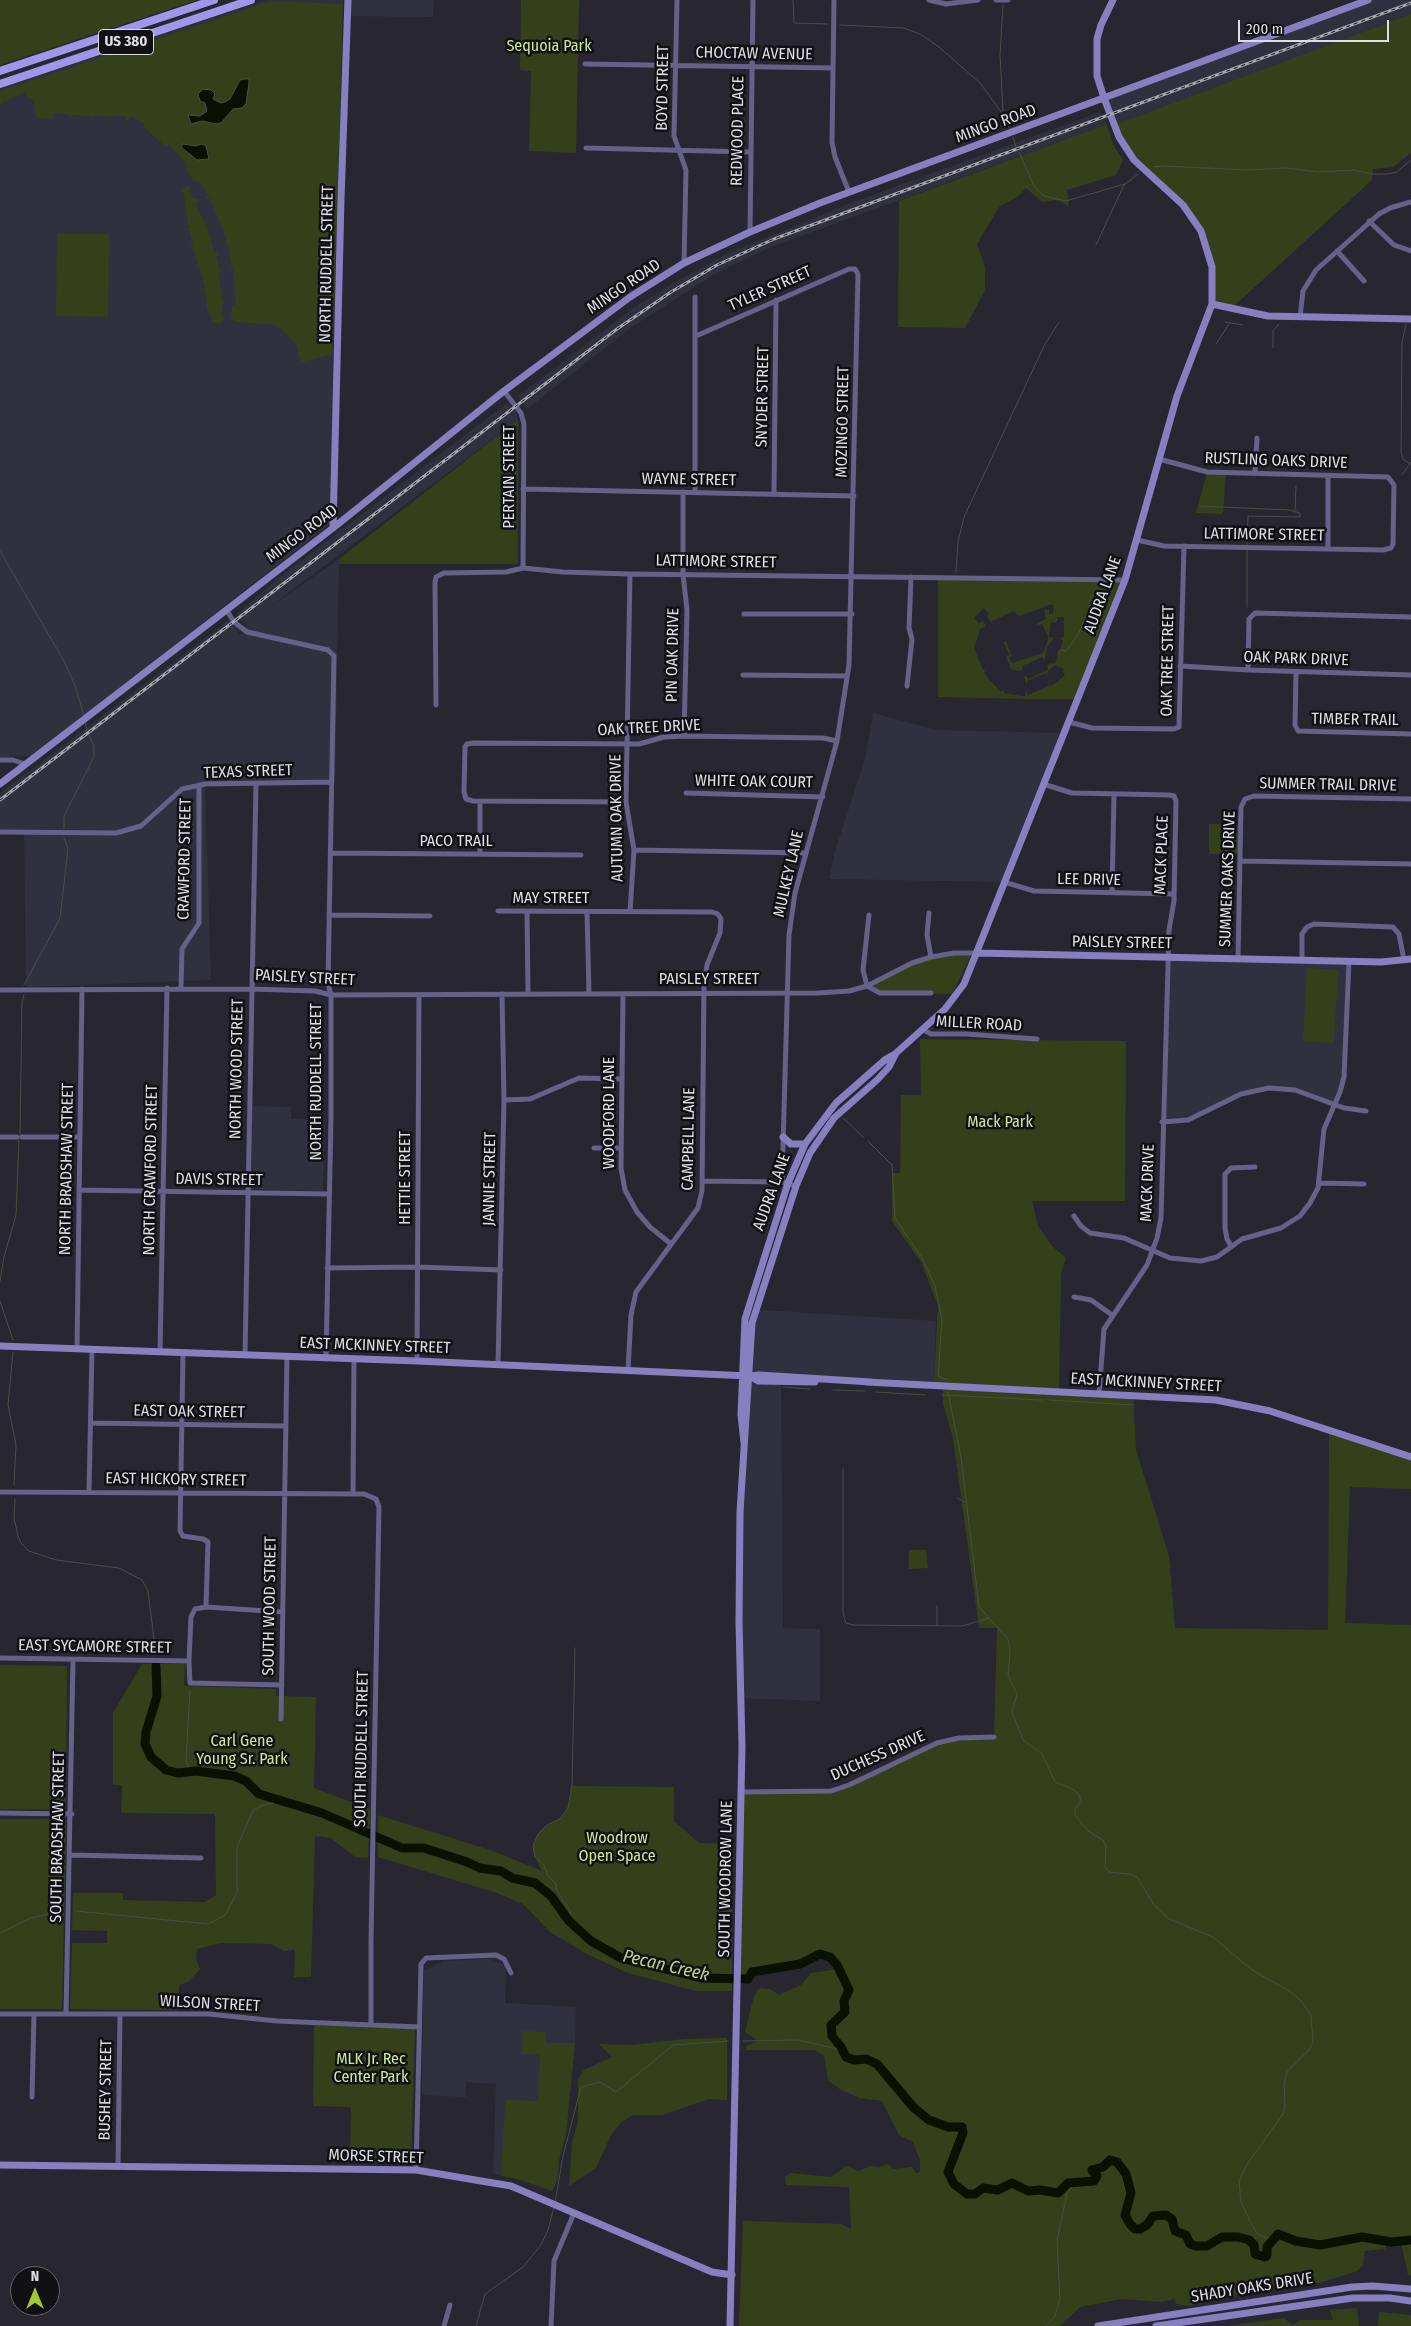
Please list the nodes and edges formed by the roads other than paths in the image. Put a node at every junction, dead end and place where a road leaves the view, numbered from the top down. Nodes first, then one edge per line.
1 (214, 0) edge
2 (252, 0) edge
3 (348, 0) edge
4 (677, 0) edge
5 (753, 0) edge
6 (834, 0) edge
7 (928, 0) edge
8 (978, 0) edge
9 (996, 0) edge
10 (1114, 0) edge
11 (1368, 0) edge
12 (1007, 1) edge
13 (585, 64) dead end
14 (676, 66) junction
15 (752, 66) junction
16 (833, 68) junction
17 (0, 70) edge
18 (0, 84) edge
19 (1104, 98) junction
20 (586, 148) dead end
21 (681, 151) junction
22 (750, 152) junction
23 (849, 192) junction
24 (1411, 202) edge
25 (1369, 222) junction
26 (750, 232) junction
27 (1337, 251) junction
28 (1411, 251) edge
29 (684, 264) junction
30 (855, 269) joint
31 (1364, 281) dead end
32 (695, 297) dead end
33 (776, 300) junction
34 (1212, 304) junction
35 (1300, 316) junction
36 (1411, 319) edge
37 (696, 336) junction
38 (504, 391) junction
39 (1257, 438) dead end
40 (1159, 459) junction
41 (1255, 472) junction
42 (1328, 477) junction
43 (523, 489) junction
44 (683, 492) junction
45 (695, 492) junction
46 (774, 493) junction
47 (854, 496) junction
48 (333, 528) junction
49 (1137, 540) junction
50 (1184, 546) junction
51 (1328, 548) junction
52 (1391, 548) joint
53 (523, 568) junction
54 (630, 574) junction
55 (683, 574) junction
56 (852, 577) junction
57 (911, 577) junction
58 (1125, 580) junction
59 (226, 609) junction
60 (744, 614) dead end
61 (852, 614) junction
62 (1411, 617) edge
63 (1180, 666) junction
64 (1248, 670) junction
65 (1296, 672) junction
66 (743, 675) dead end
67 (1411, 675) edge
68 (847, 676) junction
69 (908, 686) dead end
70 (436, 705) dead end
71 (1070, 722) junction
72 (1411, 734) edge
73 (684, 736) junction
74 (837, 741) junction
75 (628, 744) junction
76 (0, 760) edge
77 (25, 764) junction
78 (331, 782) junction
79 (0, 784) edge
80 (256, 784) junction
81 (1043, 784) junction
82 (199, 786) junction
83 (686, 793) dead end
84 (1114, 794) junction
85 (822, 797) junction
86 (1245, 799) joint
87 (1411, 799) edge
88 (480, 801) junction
89 (626, 802) junction
90 (0, 832) edge
91 (634, 850) junction
92 (806, 852) junction
93 (331, 854) junction
94 (480, 854) junction
95 (581, 855) dead end
96 (1240, 861) junction
97 (1411, 864) edge
98 (1004, 882) junction
99 (1112, 893) junction
100 (1174, 894) junction
101 (498, 911) dead end
102 (527, 912) junction
103 (587, 912) junction
104 (630, 912) junction
105 (694, 912) joint
106 (929, 913) dead end
107 (329, 915) junction
108 (869, 915) dead end
109 (430, 916) dead end
110 (977, 953) junction
111 (931, 957) junction
112 (1169, 958) junction
113 (1238, 959) junction
114 (1407, 959) edge
115 (1302, 960) junction
116 (1349, 962) junction
117 (867, 986) junction
118 (167, 988) junction
119 (181, 988) junction
120 (82, 989) junction
121 (251, 989) junction
122 (0, 990) edge
123 (528, 993) junction
124 (704, 993) junction
125 (786, 993) junction
126 (931, 993) dead end
127 (502, 994) junction
128 (589, 994) junction
129 (623, 994) junction
130 (331, 995) junction
131 (419, 995) junction
132 (922, 1029) junction
133 (1037, 1039) dead end
134 (895, 1054) junction
135 (621, 1079) junction
136 (853, 1087) junction
137 (860, 1094) junction
138 (504, 1100) junction
139 (1335, 1105) junction
140 (1366, 1111) dead end
141 (1162, 1122) junction
142 (0, 1137) edge
143 (783, 1137) junction
144 (80, 1138) junction
145 (805, 1144) junction
146 (594, 1148) dead end
147 (620, 1148) junction
148 (1255, 1168) dead end
149 (702, 1181) junction
150 (1320, 1182) junction
151 (789, 1184) junction
152 (1364, 1184) dead end
153 (79, 1190) junction
154 (163, 1192) junction
155 (248, 1193) junction
156 (329, 1194) junction
157 (1074, 1216) dead end
158 (671, 1244) junction
159 (1231, 1246) junction
160 (1153, 1251) junction
161 (418, 1267) junction
162 (327, 1268) junction
163 (501, 1270) junction
164 (1074, 1297) dead end
165 (1112, 1315) junction
166 (0, 1346) edge
167 (77, 1349) junction
168 (92, 1349) junction
169 (160, 1352) junction
170 (183, 1353) junction
171 (245, 1355) junction
172 (287, 1356) junction
173 (326, 1358) junction
174 (354, 1359) junction
175 (417, 1361) junction
176 (498, 1364) junction
177 (628, 1371) junction
178 (746, 1376) junction
179 (1099, 1394) junction
180 (91, 1423) junction
181 (182, 1424) junction
182 (285, 1426) junction
183 (744, 1442) joint
184 (1411, 1457) edge
185 (0, 1492) edge
186 (89, 1492) junction
187 (181, 1493) junction
188 (284, 1494) junction
189 (353, 1494) junction
190 (206, 1607) junction
191 (283, 1612) junction
192 (0, 1658) edge
193 (73, 1660) junction
194 (189, 1661) junction
195 (282, 1685) junction
196 (281, 1719) dead end
197 (994, 1737) dead end
198 (741, 1792) junction
199 (0, 1813) edge
200 (72, 1814) junction
201 (70, 1855) junction
202 (201, 1858) dead end
203 (511, 1973) dead end
204 (0, 2014) edge
205 (34, 2014) junction
206 (66, 2014) junction
207 (120, 2014) junction
208 (371, 2024) junction
209 (420, 2027) junction
210 (32, 2097) dead end
211 (0, 2165) edge
212 (118, 2166) junction
213 (416, 2170) junction
214 (571, 2211) junction
215 (732, 2275) junction
216 (1411, 2289) edge
217 (1411, 2301) edge
218 (450, 2305) dead end
219 (1138, 2323) edge
220 (444, 2326) edge
221 (551, 2326) edge
222 (730, 2326) edge
223 (1098, 2326) edge
224 (1156, 2326) edge

1 - 17 main road, US 380
2 - 18 main road, US 380
3 - 48 street, NORTH RUDDELL STREET
4 - 14 street, BOYD STREET
5 - 15 street, REDWOOD PLACE
6 - 16 street
7 - 8 street
9 - 12 street
10 - 19 street
11 - 19 street, MINGO ROAD
13 - 14 street, CHOCTAW AVENUE
14 - 15 street, CHOCTAW AVENUE
14 - 21 street, BOYD STREET
15 - 16 street, CHOCTAW AVENUE
15 - 22 street, REDWOOD PLACE
16 - 23 street
19 - 23 street, MINGO ROAD
19 - 34 street
20 - 21 street
21 - 22 street
21 - 29 street, BOYD STREET
22 - 26 street, REDWOOD PLACE
23 - 26 street, MINGO ROAD
24 - 25 street
25 - 27 street
25 - 28 street
26 - 29 street, MINGO ROAD
27 - 31 street
27 - 35 street
29 - 38 street, MINGO ROAD
30 - 33 street, TYLER STREET
30 - 47 street, MOZINGO STREET
32 - 37 street
33 - 37 street, TYLER STREET
33 - 46 street, SNYDER STREET
34 - 35 street
34 - 40 street, AUDRA LANE
35 - 36 street
37 - 45 street
38 - 43 street, PERTAIN STREET
38 - 48 street, MINGO ROAD
39 - 41 street
40 - 41 street, RUSTLING OAKS DRIVE
40 - 49 street, AUDRA LANE
41 - 42 street, RUSTLING OAKS DRIVE
42 - 51 street
42 - 52 street, RUSTLING OAKS DRIVE
43 - 44 street, WAYNE STREET
43 - 53 street, PERTAIN STREET
44 - 45 street, WAYNE STREET
44 - 55 street
45 - 46 street, WAYNE STREET
46 - 47 street, WAYNE STREET
47 - 56 street, MOZINGO STREET
48 - 59 street, MINGO ROAD
49 - 50 street, LATTIMORE STREET
49 - 58 street, AUDRA LANE
50 - 51 street, LATTIMORE STREET
50 - 63 street, OAK TREE STREET
51 - 52 street, LATTIMORE STREET
53 - 54 street, LATTIMORE STREET
53 - 70 street, LATTIMORE STREET
54 - 55 street, LATTIMORE STREET
54 - 75 street, AUTUMN OAK DRIVE
55 - 56 street, LATTIMORE STREET
55 - 73 street, PIN OAK DRIVE
56 - 57 street, LATTIMORE STREET
56 - 61 street, MULKEY LANE
57 - 58 street, LATTIMORE STREET
57 - 69 street
58 - 71 street, AUDRA LANE
59 - 77 street, MINGO ROAD
59 - 78 street, NORTH RUDDELL STREET
60 - 61 street
61 - 68 street, MULKEY LANE
62 - 64 street
63 - 64 street, OAK PARK DRIVE
63 - 71 street, OAK TREE STREET
64 - 65 street, OAK PARK DRIVE
65 - 67 street, OAK PARK DRIVE
65 - 72 street, TIMBER TRAIL
66 - 68 street
68 - 74 street, MULKEY LANE
71 - 81 street, AUDRA LANE
73 - 74 street, OAK TREE DRIVE
73 - 75 street, OAK TREE DRIVE
74 - 85 street, MULKEY LANE
75 - 88 street, OAK TREE DRIVE
75 - 89 street, AUTUMN OAK DRIVE
76 - 77 street
77 - 79 street, MINGO ROAD
78 - 80 street, TEXAS STREET
78 - 93 street, NORTH RUDDELL STREET
80 - 82 street, TEXAS STREET
80 - 121 street, NORTH WOOD STREET
81 - 84 street, MACK PLACE
81 - 98 street, AUDRA LANE
82 - 90 street, TEXAS STREET
82 - 119 street, CRAWFORD STREET
83 - 85 street, WHITE OAK COURT
84 - 99 street
84 - 100 street, MACK PLACE
85 - 92 street, MULKEY LANE
86 - 87 street, SUMMER TRAIL DRIVE
86 - 96 street, SUMMER OAKS DRIVE
88 - 89 street
88 - 94 street
89 - 91 street, AUTUMN OAK DRIVE
91 - 92 street
91 - 104 street, AUTUMN OAK DRIVE
92 - 125 street, MULKEY LANE
93 - 94 street, PACO TRAIL
93 - 107 street, NORTH RUDDELL STREET
94 - 95 street, PACO TRAIL
96 - 97 street
96 - 113 street, SUMMER OAKS DRIVE
98 - 99 street, LEE DRIVE
98 - 110 street, AUDRA LANE
99 - 100 street, LEE DRIVE
100 - 112 street, MACK PLACE
101 - 102 street, MAY STREET
102 - 103 street, MAY STREET
102 - 123 street
103 - 104 street, MAY STREET
103 - 128 street
104 - 105 street, MAY STREET
105 - 124 street, CAMPBELL LANE
106 - 111 street
107 - 109 street
107 - 130 street, NORTH RUDDELL STREET
108 - 117 street
110 - 111 street, PAISLEY STREET
110 - 112 street, PAISLEY STREET
110 - 132 street, AUDRA LANE
111 - 117 street, PAISLEY STREET
112 - 113 street, PAISLEY STREET
112 - 141 street, MACK DRIVE
113 - 115 street, PAISLEY STREET
114 - 115 street
114 - 116 street, PAISLEY STREET
115 - 116 street, PAISLEY STREET
116 - 139 street
117 - 125 street, PAISLEY STREET
117 - 126 street
118 - 119 street, PAISLEY STREET
118 - 120 street, PAISLEY STREET
118 - 154 street, NORTH CRAWFORD STREET
119 - 121 street, PAISLEY STREET
120 - 122 street, PAISLEY STREET
120 - 144 street, NORTH BRADSHAW STREET
121 - 130 street, PAISLEY STREET
121 - 155 street, NORTH WOOD STREET
123 - 127 street, PAISLEY STREET
123 - 128 street, PAISLEY STREET
124 - 125 street, PAISLEY STREET
124 - 129 street, PAISLEY STREET
124 - 149 street, CAMPBELL LANE
125 - 143 street, MULKEY LANE
127 - 131 street, PAISLEY STREET
127 - 138 street, JANNIE STREET
128 - 129 street, PAISLEY STREET
129 - 135 street, WOODFORD LANE
130 - 131 street, PAISLEY STREET
130 - 156 street, NORTH RUDDELL STREET
131 - 161 street, HETTIE STREET
132 - 133 street, MILLER ROAD
132 - 134 street, AUDRA LANE
134 - 136 street, AUDRA LANE
134 - 137 street, AUDRA LANE
135 - 138 street
135 - 147 street, WOODFORD LANE
136 - 137 street
136 - 145 street, AUDRA LANE
137 - 151 street, AUDRA LANE
138 - 163 street, JANNIE STREET
139 - 140 street
139 - 141 street
139 - 150 street
141 - 160 street, MACK DRIVE
142 - 144 street
143 - 145 street
143 - 151 street, MULKEY LANE
144 - 153 street, NORTH BRADSHAW STREET
145 - 151 street, AUDRA LANE
146 - 147 street
147 - 158 street, WOODFORD LANE
148 - 159 street
149 - 151 street
149 - 158 street, CAMPBELL LANE
150 - 152 street
150 - 159 street
151 - 178 street, AUDRA LANE
153 - 154 street, DAVIS STREET
153 - 167 street, NORTH BRADSHAW STREET
154 - 155 street, DAVIS STREET
154 - 169 street, NORTH CRAWFORD STREET
155 - 156 street, DAVIS STREET
155 - 171 street, NORTH WOOD STREET
156 - 162 street, NORTH RUDDELL STREET
157 - 160 street
158 - 177 street, CAMPBELL LANE
159 - 160 street
160 - 165 street, MACK DRIVE
161 - 162 street
161 - 163 street
161 - 175 street, HETTIE STREET
162 - 173 street, NORTH RUDDELL STREET
163 - 176 street, JANNIE STREET
164 - 165 street
165 - 179 street, MACK DRIVE
166 - 167 street, EAST MCKINNEY STREET
167 - 168 street, EAST MCKINNEY STREET
168 - 169 street, EAST MCKINNEY STREET
168 - 180 street
169 - 170 street, EAST MCKINNEY STREET
170 - 171 street, EAST MCKINNEY STREET
170 - 181 street
171 - 172 street, EAST MCKINNEY STREET
172 - 173 street, EAST MCKINNEY STREET
172 - 182 street
173 - 174 street, EAST MCKINNEY STREET
174 - 175 street, EAST MCKINNEY STREET
174 - 189 street
175 - 176 street, EAST MCKINNEY STREET
176 - 177 street, EAST MCKINNEY STREET
177 - 178 street, EAST MCKINNEY STREET
178 - 179 street, EAST MCKINNEY STREET
178 - 183 street, AUDRA LANE
179 - 184 street, EAST MCKINNEY STREET
180 - 181 street, EAST OAK STREET
180 - 186 street
181 - 182 street, EAST OAK STREET
181 - 187 street
182 - 188 street
183 - 198 street, SOUTH WOODROW LANE
185 - 186 street, EAST HICKORY STREET
186 - 187 street, EAST HICKORY STREET
187 - 188 street, EAST HICKORY STREET
187 - 190 street
188 - 189 street, EAST HICKORY STREET
188 - 191 street, SOUTH WOOD STREET
189 - 208 street, SOUTH RUDDELL STREET
190 - 191 street
190 - 194 street
191 - 195 street, SOUTH WOOD STREET
192 - 193 street, EAST SYCAMORE STREET
193 - 194 street, EAST SYCAMORE STREET
193 - 200 street, SOUTH BRADSHAW STREET
194 - 195 street
195 - 196 street, SOUTH WOOD STREET
197 - 198 street, DUCHESS DRIVE
198 - 215 street, SOUTH WOODROW LANE
199 - 200 street
200 - 201 street, SOUTH BRADSHAW STREET
201 - 202 street
201 - 206 street, SOUTH BRADSHAW STREET
203 - 209 street
204 - 205 street, WILSON STREET
205 - 206 street, WILSON STREET
205 - 210 street
206 - 207 street, WILSON STREET
207 - 208 street, WILSON STREET
207 - 212 street, BUSHEY STREET
208 - 209 street, WILSON STREET
209 - 213 street
211 - 212 street, MORSE STREET
212 - 213 street, MORSE STREET
213 - 214 street, MORSE STREET
214 - 215 street, MORSE STREET
214 - 221 street
215 - 222 street, SOUTH WOODROW LANE
216 - 219 street, SHADY OAKS DRIVE
217 - 224 street, SHADY OAKS DRIVE
218 - 220 street
219 - 223 street, SHADY OAKS DRIVE

